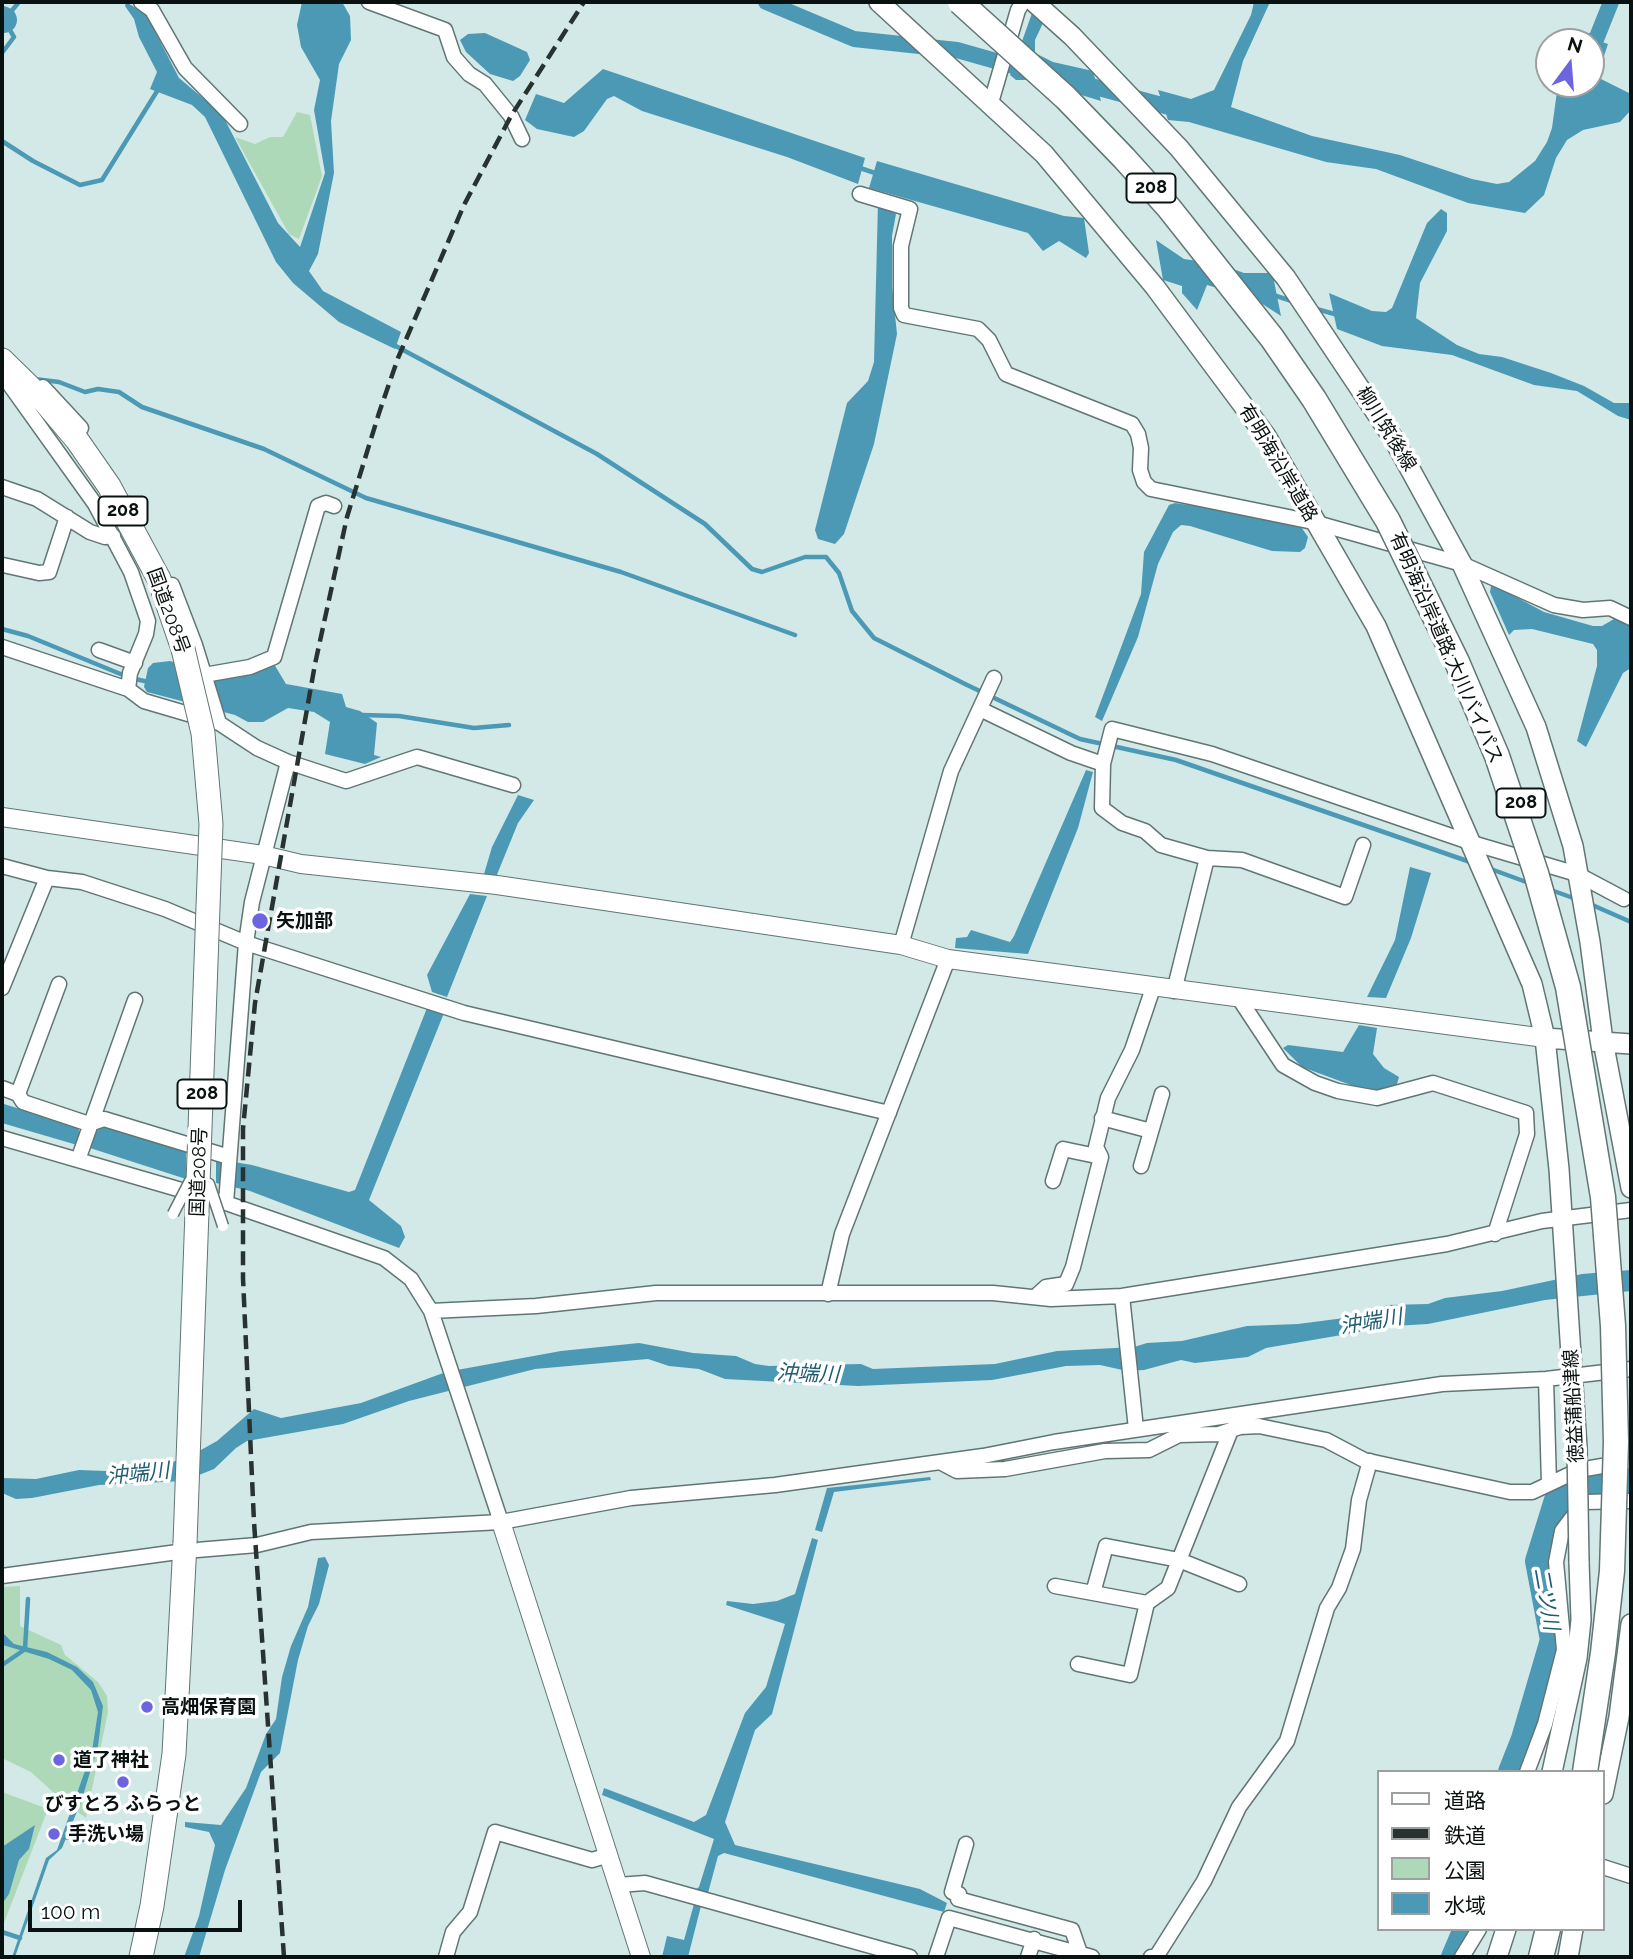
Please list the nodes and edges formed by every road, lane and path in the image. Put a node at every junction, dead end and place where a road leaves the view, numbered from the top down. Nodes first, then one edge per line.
1 (141, 2) edge
2 (369, 2) edge
3 (879, 2) edge
4 (960, 2) edge
5 (975, 2) edge
6 (1023, 2) edge
7 (1034, 2) edge
8 (990, 106) junction
9 (240, 124) dead end
10 (522, 139) dead end
11 (860, 194) dead end
12 (2, 359) edge
13 (2, 374) edge
14 (32, 392) junction
15 (2, 487) edge
16 (334, 506) dead end
17 (67, 517) junction
18 (1313, 522) junction
19 (113, 536) junction
20 (1462, 564) junction
21 (4, 565) dead end
22 (155, 587) junction
23 (1631, 618) edge
24 (2, 647) edge
25 (99, 650) dead end
26 (138, 656) junction
27 (203, 670) junction
28 (992, 682) dead end
29 (128, 690) junction
30 (981, 706) junction
31 (218, 718) junction
32 (1104, 759) junction
33 (288, 762) junction
34 (513, 785) dead end
35 (2, 817) edge
36 (1472, 843) junction
37 (1363, 845) dead end
38 (263, 855) junction
39 (1207, 858) junction
40 (2, 866) edge
41 (47, 878) junction
42 (1579, 881) junction
43 (1624, 899) dead end
44 (246, 943) junction
45 (901, 945) junction
46 (948, 959) junction
47 (59, 984) dead end
48 (2, 988) edge
49 (1153, 988) junction
50 (1174, 991) junction
51 (135, 1000) dead end
52 (1240, 1000) junction
53 (1545, 1038) junction
54 (1603, 1041) junction
55 (1631, 1044) edge
56 (2, 1088) edge
57 (18, 1094) junction
58 (1162, 1094) dead end
59 (890, 1113) junction
60 (1102, 1118) junction
61 (89, 1124) junction
62 (1151, 1131) junction
63 (2, 1138) edge
64 (229, 1157) junction
65 (1101, 1157) junction
66 (78, 1160) junction
67 (1142, 1166) dead end
68 (199, 1180) junction
69 (1053, 1181) dead end
70 (1631, 1188) edge
71 (226, 1197) junction
72 (1631, 1210) edge
73 (173, 1214) dead end
74 (1562, 1222) junction
75 (223, 1226) dead end
76 (1495, 1234) junction
77 (828, 1294) junction
78 (1035, 1297) junction
79 (1123, 1301) junction
80 (431, 1311) junction
81 (1572, 1369) junction
82 (1631, 1369) edge
83 (1546, 1379) junction
84 (1135, 1424) junction
85 (1231, 1430) junction
86 (1370, 1461) junction
87 (1631, 1461) edge
88 (940, 1462) junction
89 (1549, 1484) junction
90 (1631, 1500) edge
91 (500, 1517) junction
92 (185, 1547) junction
93 (1179, 1560) junction
94 (2, 1576) edge
95 (1239, 1584) dead end
96 (1055, 1586) dead end
97 (1093, 1593) junction
98 (1147, 1603) junction
99 (1631, 1624) edge
100 (1629, 1649) edge
101 (1078, 1664) dead end
102 (1528, 1770) edge
103 (1552, 1770) edge
104 (1585, 1770) edge
105 (1593, 1770) edge
106 (1605, 1784) edge
107 (966, 1844) dead end
108 (609, 1855) junction
109 (1605, 1868) edge
110 (1631, 1876) edge
111 (618, 1885) junction
112 (1478, 1931) edge
113 (1505, 1931) edge
114 (1548, 1931) edge
115 (1556, 1931) edge
116 (1573, 1931) edge
117 (1034, 1939) junction
118 (886, 1954) edge
119 (1086, 1955) edge
120 (141, 1957) edge
121 (446, 1957) edge
122 (641, 1957) edge
123 (911, 1957) edge
124 (936, 1957) edge
125 (1028, 1957) edge
126 (1151, 1957) edge
127 (1462, 1957) edge
128 (1497, 1957) edge
129 (1541, 1957) edge
130 (1549, 1957) edge
131 (1568, 1957) edge

1 - 9 street
2 - 10 street
3 - 8 main road, 有明海沿岸道路
4 - 104 highway, 有明海沿岸道路;大川バイパス / 208, bridge
5 - 105 highway, 有明海沿岸道路;大川バイパス / 208
6 - 8 street
7 - 20 main road, 柳川筑後線
8 - 18 main road, 有明海沿岸道路
11 - 18 street
12 - 14 highway, 国道208号 / 208
13 - 14 street
14 - 19 street
14 - 22 street
14 - 68 highway, 国道208号 / 208, bridge
15 - 17 street
16 - 27 street
17 - 19 street
17 - 21 street
18 - 20 street
18 - 36 main road, 有明海沿岸道路
19 - 22 street
20 - 23 street
20 - 42 main road, 柳川筑後線
22 - 26 street
22 - 27 street
24 - 29 street
25 - 26 street
26 - 29 street
27 - 31 street
28 - 30 street
29 - 31 street
30 - 32 street
30 - 45 street
31 - 33 street
32 - 36 street
32 - 39 street
33 - 34 street
33 - 38 street
35 - 38 street
36 - 42 street
36 - 53 main road, 有明海沿岸道路
37 - 39 street
38 - 44 street
38 - 45 street
39 - 50 street
40 - 41 street
41 - 44 street
41 - 48 street
42 - 43 street
42 - 54 main road, 柳川筑後線
44 - 59 street
44 - 64 street
45 - 46 street
46 - 49 street
46 - 59 street
47 - 57 street
49 - 50 street
49 - 60 street
50 - 52 street
51 - 61 street
52 - 53 street
52 - 76 street
53 - 54 main road
53 - 74 main road, 徳益蒲船津線
54 - 55 main road
54 - 70 main road
56 - 57 street
57 - 61 street
58 - 62 street
59 - 77 street
60 - 62 street
60 - 65 street
61 - 64 street
61 - 66 street
62 - 67 street
63 - 66 street
64 - 71 street
65 - 69 street
65 - 78 street
66 - 71 street
68 - 73 street, bridge
68 - 75 street, bridge
68 - 92 highway, 国道208号 / 208, bridge
71 - 80 street
72 - 74 street
74 - 76 street
74 - 81 main road, 徳益蒲船津線
76 - 79 street
77 - 78 street
77 - 80 street
78 - 79 street
79 - 84 street
80 - 91 street
81 - 82 street
81 - 83 street
81 - 103 main road, 徳益蒲船津線, bridge
83 - 84 street
83 - 89 street
84 - 88 street
85 - 86 street
85 - 88 street
85 - 93 street
86 - 89 street
86 - 126 street
87 - 89 street
88 - 91 street
90 - 102 street
91 - 92 street
91 - 108 street
92 - 94 street
92 - 120 highway, 国道208号 / 208
93 - 95 street
93 - 97 street
93 - 98 street
96 - 97 street
97 - 98 street
98 - 101 street
99 - 100 main road
100 - 106 main road
107 - 119 street
108 - 111 street
108 - 121 street
109 - 110 street
111 - 118 street
111 - 122 street
112 - 127 street
113 - 128 main road
114 - 129 highway
115 - 130 highway
116 - 131 main road
117 - 119 street
117 - 124 street
117 - 125 street
118 - 123 street

